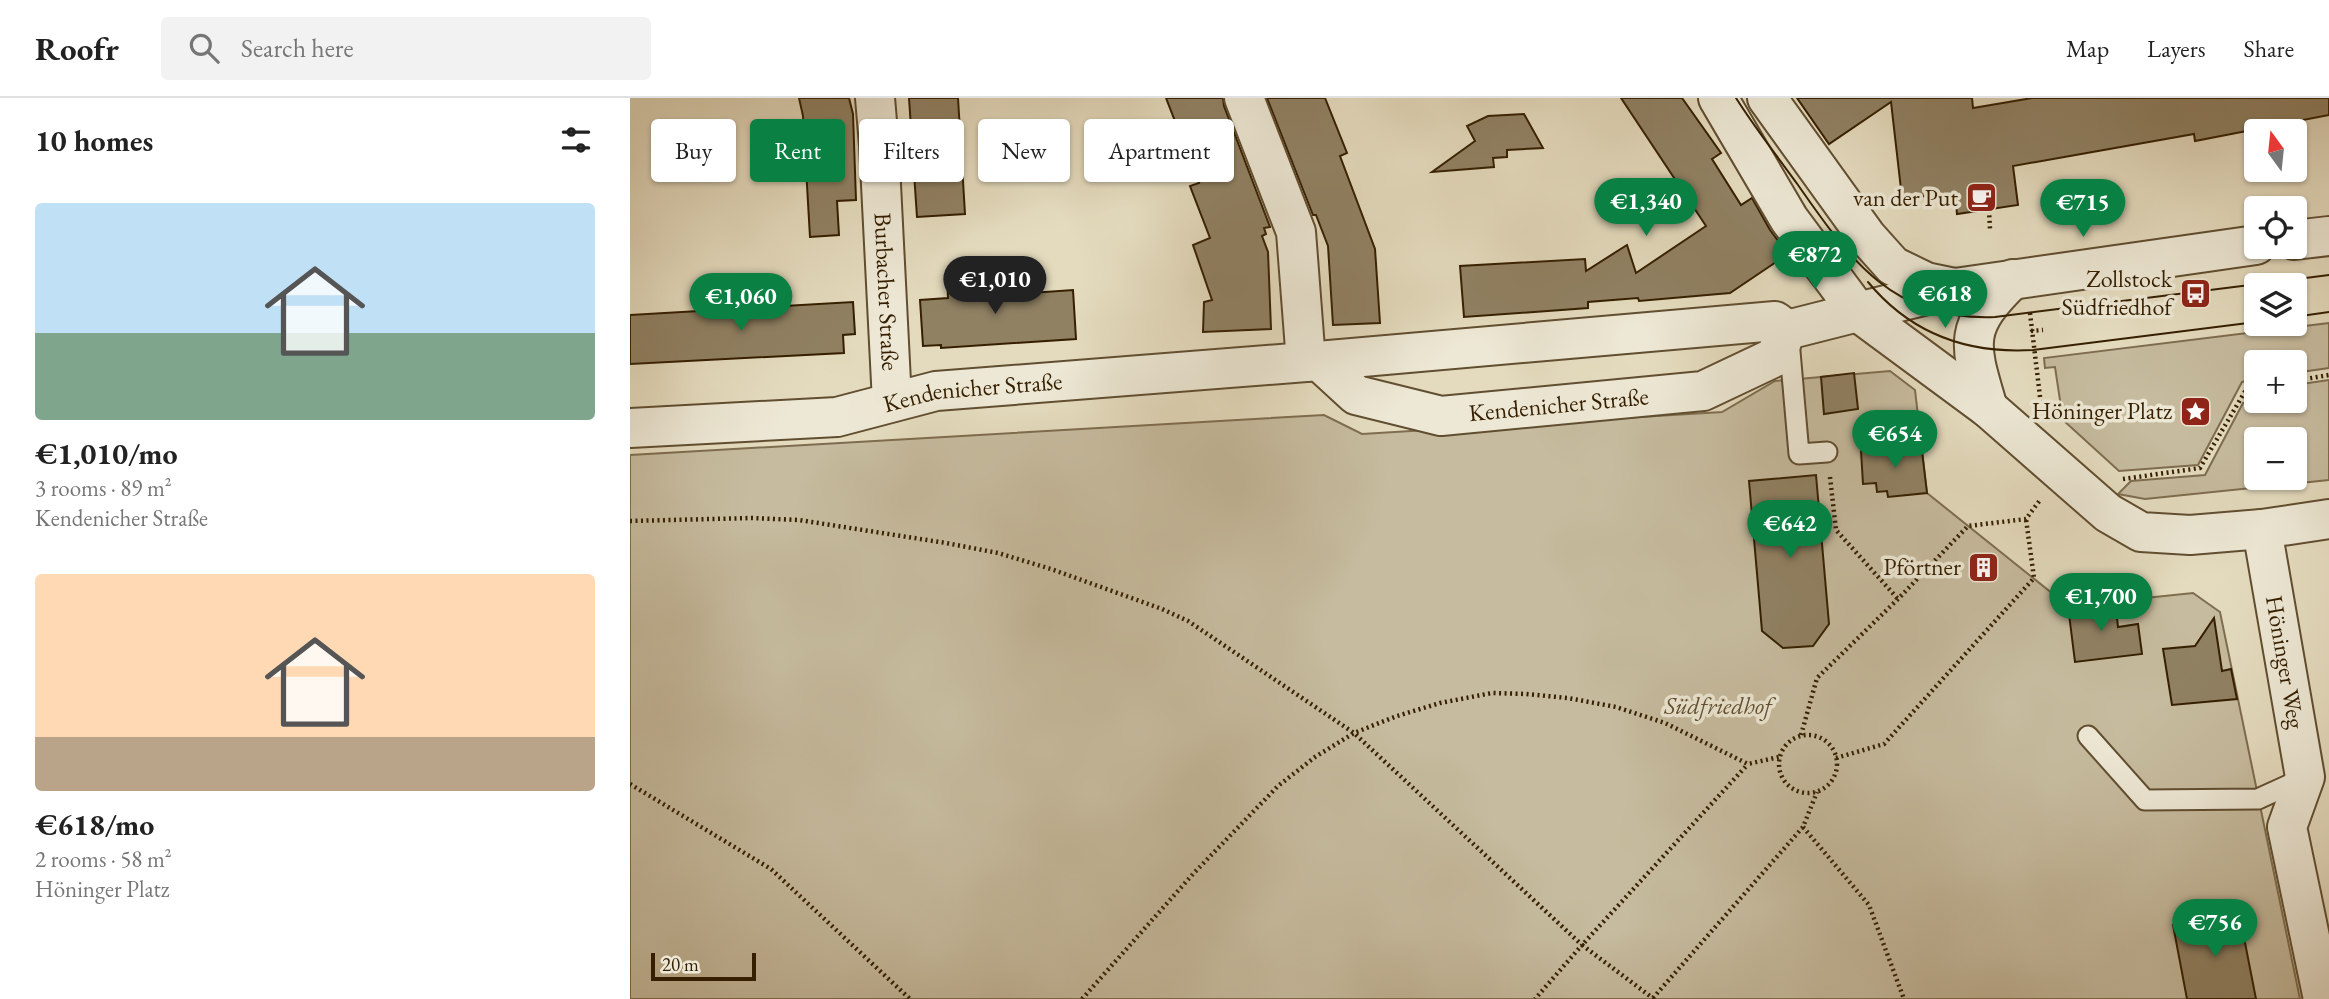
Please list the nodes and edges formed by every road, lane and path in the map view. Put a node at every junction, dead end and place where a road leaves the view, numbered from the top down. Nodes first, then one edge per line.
1 (875, 98) edge
2 (1244, 98) edge
3 (1718, 98) edge
4 (1767, 98) edge
5 (1989, 210) dead end
6 (1990, 229) dead end
7 (2329, 236) edge
8 (2307, 239) edge
9 (2244, 247) edge
10 (2020, 278) junction
11 (1955, 288) junction
12 (1858, 312) junction
13 (1787, 330) junction
14 (2043, 330) dead end
15 (2031, 331) junction
16 (1312, 362) junction
17 (2329, 375) edge
18 (2307, 378) edge
19 (2244, 393) edge
20 (892, 402) junction
21 (1988, 408) junction
22 (2041, 410) dead end
23 (630, 429) edge
24 (1827, 452) joint
25 (2117, 480) dead end
26 (2329, 519) edge
27 (630, 522) edge
28 (2262, 529) junction
29 (1898, 599) junction
30 (1354, 733) junction
31 (1801, 735) junction
32 (2088, 736) dead end
33 (1779, 757) junction
34 (1836, 758) junction
35 (1748, 764) junction
36 (2305, 777) junction
37 (630, 784) edge
38 (1817, 792) junction
39 (1803, 827) junction
40 (1582, 944) junction
41 (910, 999) edge
42 (1082, 999) edge
43 (1535, 999) edge
44 (1653, 999) edge
45 (1904, 999) edge
46 (2323, 999) edge

1 - 20 street, Burbacher Straße
2 - 16 street
3 - 12 street
4 - 11 street
5 - 6 path
7 - 8 street
9 - 10 street
10 - 11 street
10 - 15 path
10 - 21 street
11 - 12 street
12 - 13 street, Kendenicher Straße
12 - 21 street
13 - 16 street, Kendenicher Straße
13 - 16 street, Kendenicher Straße
13 - 24 lane
14 - 15 path
15 - 22 path
16 - 20 street, Kendenicher Straße
17 - 18 path
19 - 25 path
20 - 23 street, Kendenicher Straße
21 - 28 street
24 - 29 path
26 - 28 street
27 - 30 path
28 - 36 street, Höninger Weg
29 - 31 path
29 - 34 path
30 - 35 path
30 - 40 path
30 - 42 path
31 - 33 path
31 - 34 path
32 - 36 lane
33 - 35 path
33 - 38 path
34 - 38 path
35 - 40 path
36 - 46 street, Höninger Weg
37 - 41 path
38 - 39 path
39 - 44 path
39 - 45 path
40 - 43 path
40 - 44 path

